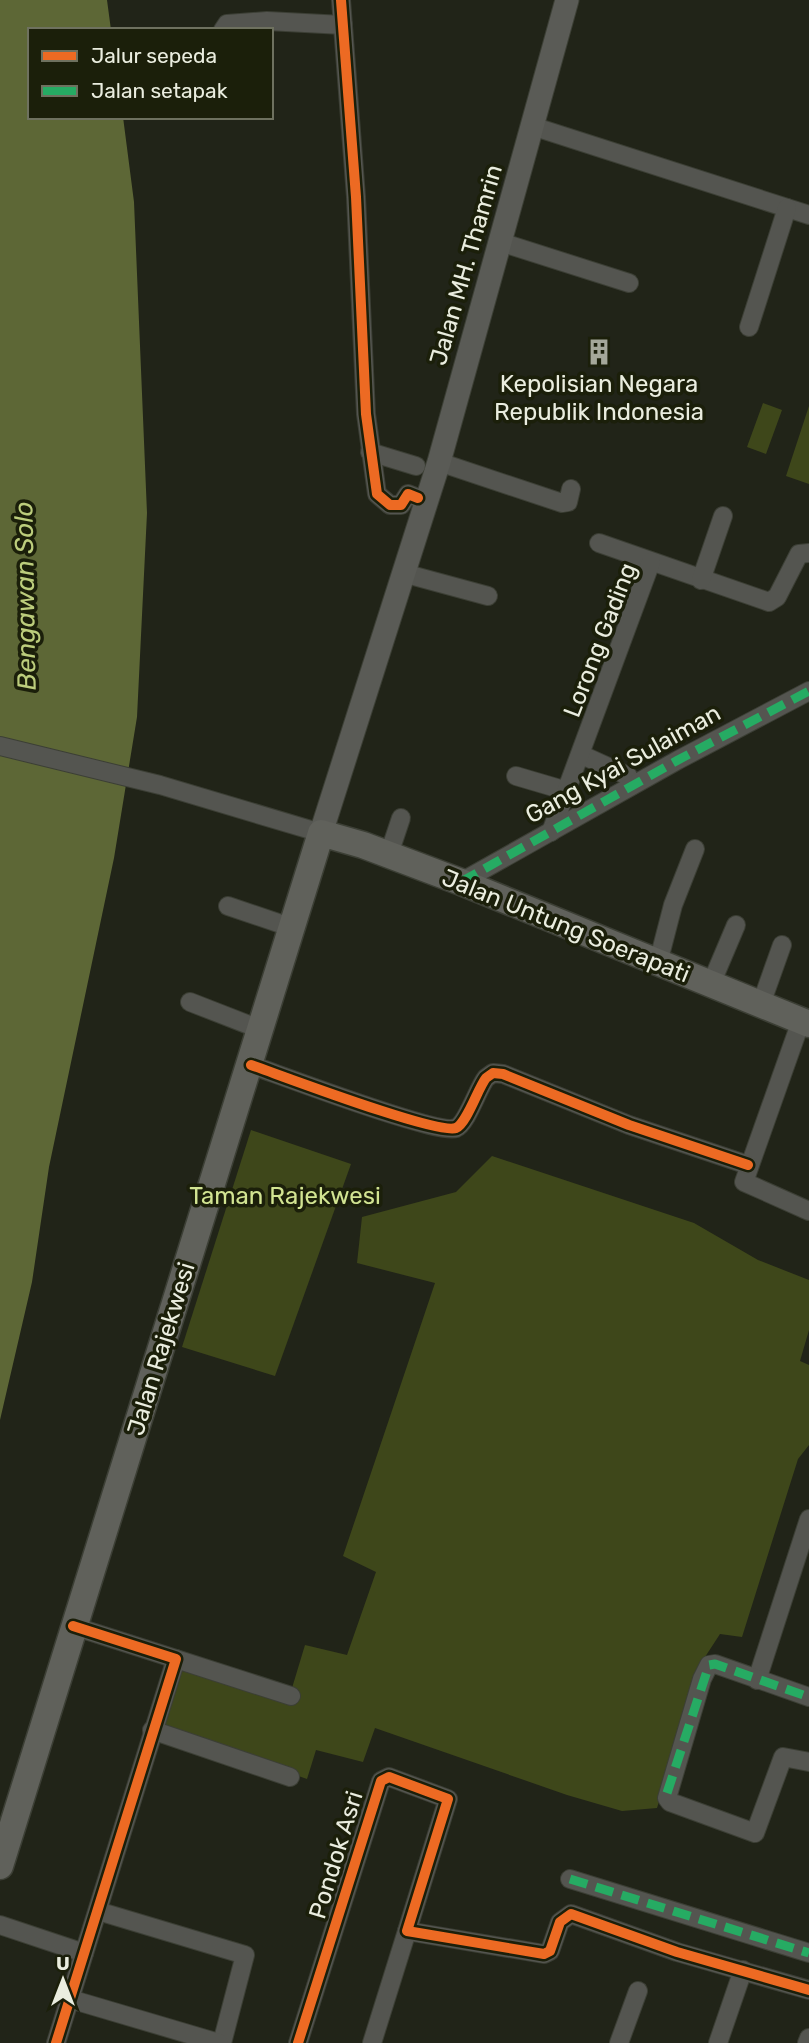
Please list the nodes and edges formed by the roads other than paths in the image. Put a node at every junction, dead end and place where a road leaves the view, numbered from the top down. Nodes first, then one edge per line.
1 (341, 0) edge
2 (554, 0) edge
3 (567, 0) edge
4 (342, 25) junction
5 (224, 28) edge
6 (529, 123) junction
7 (788, 208) junction
8 (809, 215) edge
9 (500, 242) junction
10 (486, 267) junction
11 (629, 283) dead end
12 (748, 327) dead end
13 (467, 335) junction
14 (370, 452) junction
15 (439, 462) junction
16 (416, 466) dead end
17 (571, 489) dead end
18 (418, 498) junction
19 (723, 516) dead end
20 (412, 542) junction
21 (599, 543) dead end
22 (809, 553) edge
23 (651, 562) junction
24 (403, 573) junction
25 (701, 580) junction
26 (488, 596) dead end
27 (809, 691) edge
28 (0, 746) edge
29 (582, 755) junction
30 (516, 776) dead end
31 (631, 786) junction
32 (568, 791) junction
33 (401, 818) dead end
34 (551, 832) junction
35 (321, 833) junction
36 (695, 849) dead end
37 (390, 854) junction
38 (461, 882) junction
39 (228, 906) dead end
40 (736, 925) dead end
41 (293, 928) junction
42 (782, 944) dead end
43 (658, 963) junction
44 (711, 984) junction
45 (190, 1002) dead end
46 (761, 1004) junction
47 (805, 1022) edge
48 (262, 1030) junction
49 (251, 1065) junction
50 (748, 1165) junction
51 (809, 1212) edge
52 (809, 1519) edge
53 (73, 1626) junction
54 (176, 1659) junction
55 (757, 1680) junction
56 (290, 1696) dead end
57 (809, 1697) edge
58 (152, 1730) junction
59 (809, 1762) edge
60 (290, 1777) dead end
61 (0, 1866) edge
62 (570, 1879) dead end
63 (98, 1911) junction
64 (0, 1925) edge
65 (407, 1931) junction
66 (84, 1953) junction
67 (809, 1953) edge
68 (743, 1970) junction
69 (809, 1990) edge
70 (638, 1991) dead end
71 (69, 1999) junction
72 (56, 2043) edge
73 (220, 2043) edge
74 (298, 2043) edge
75 (372, 2043) edge
76 (619, 2043) edge
77 (718, 2043) edge

1 - 4 street
2 - 6 main road, Jalan MH. Thamrin
3 - 6 main road, Jalan MH. Thamrin
4 - 5 street
4 - 14 street
6 - 7 street
6 - 9 main road, Jalan MH. Thamrin
6 - 10 main road, Jalan MH. Thamrin
7 - 8 street
7 - 12 street
9 - 10 main road, Jalan MH. Thamrin
9 - 11 street
10 - 13 main road, Jalan MH. Thamrin
13 - 15 main road, Jalan MH. Thamrin
13 - 18 main road, Jalan MH. Thamrin
14 - 16 street
14 - 18 street
15 - 17 street
15 - 20 main road, Jalan MH. Thamrin
18 - 20 main road, Jalan MH. Thamrin
19 - 25 street
20 - 24 main road, Jalan MH. Thamrin
21 - 23 street
22 - 25 street, Lorong Gading
23 - 25 street, Lorong Gading
23 - 29 street, Lorong Gading
24 - 26 street
24 - 35 main road, Jalan MH. Thamrin
27 - 31 street, Gang Kyai Sulaiman
28 - 35 street
29 - 31 street
29 - 32 street, Lorong Gading
30 - 32 street
31 - 34 street, Gang Kyai Sulaiman
32 - 34 street, Lorong Gading
33 - 37 street
34 - 38 street, Gang Kyai Sulaiman
35 - 37 highway, Jalan Untung Soerapati
35 - 41 highway, Jalan Rajekwesi
36 - 43 street
37 - 38 highway, Jalan Untung Soerapati
38 - 43 highway, Jalan Untung Soerapati
39 - 41 street
40 - 44 street
41 - 48 highway, Jalan Rajekwesi
42 - 46 street
43 - 44 highway, Jalan Untung Soerapati
44 - 46 highway, Jalan Untung Soerapati
45 - 48 street
46 - 47 highway, Jalan Untung Soerapati
47 - 50 street
48 - 49 highway, Jalan Rajekwesi
49 - 50 street
49 - 53 highway, Jalan Rajekwesi
50 - 51 street
52 - 55 street
53 - 54 street
53 - 61 highway, Jalan Rajekwesi
54 - 56 street
54 - 58 street
55 - 57 street
55 - 59 street
58 - 60 street
58 - 63 street
62 - 67 street
63 - 66 street
63 - 73 street
64 - 66 street
65 - 68 street
65 - 74 street, Pondok Asri
65 - 75 street, Pondok Asri
66 - 71 street
68 - 69 street
68 - 77 street
70 - 76 street
71 - 72 street
71 - 73 street

